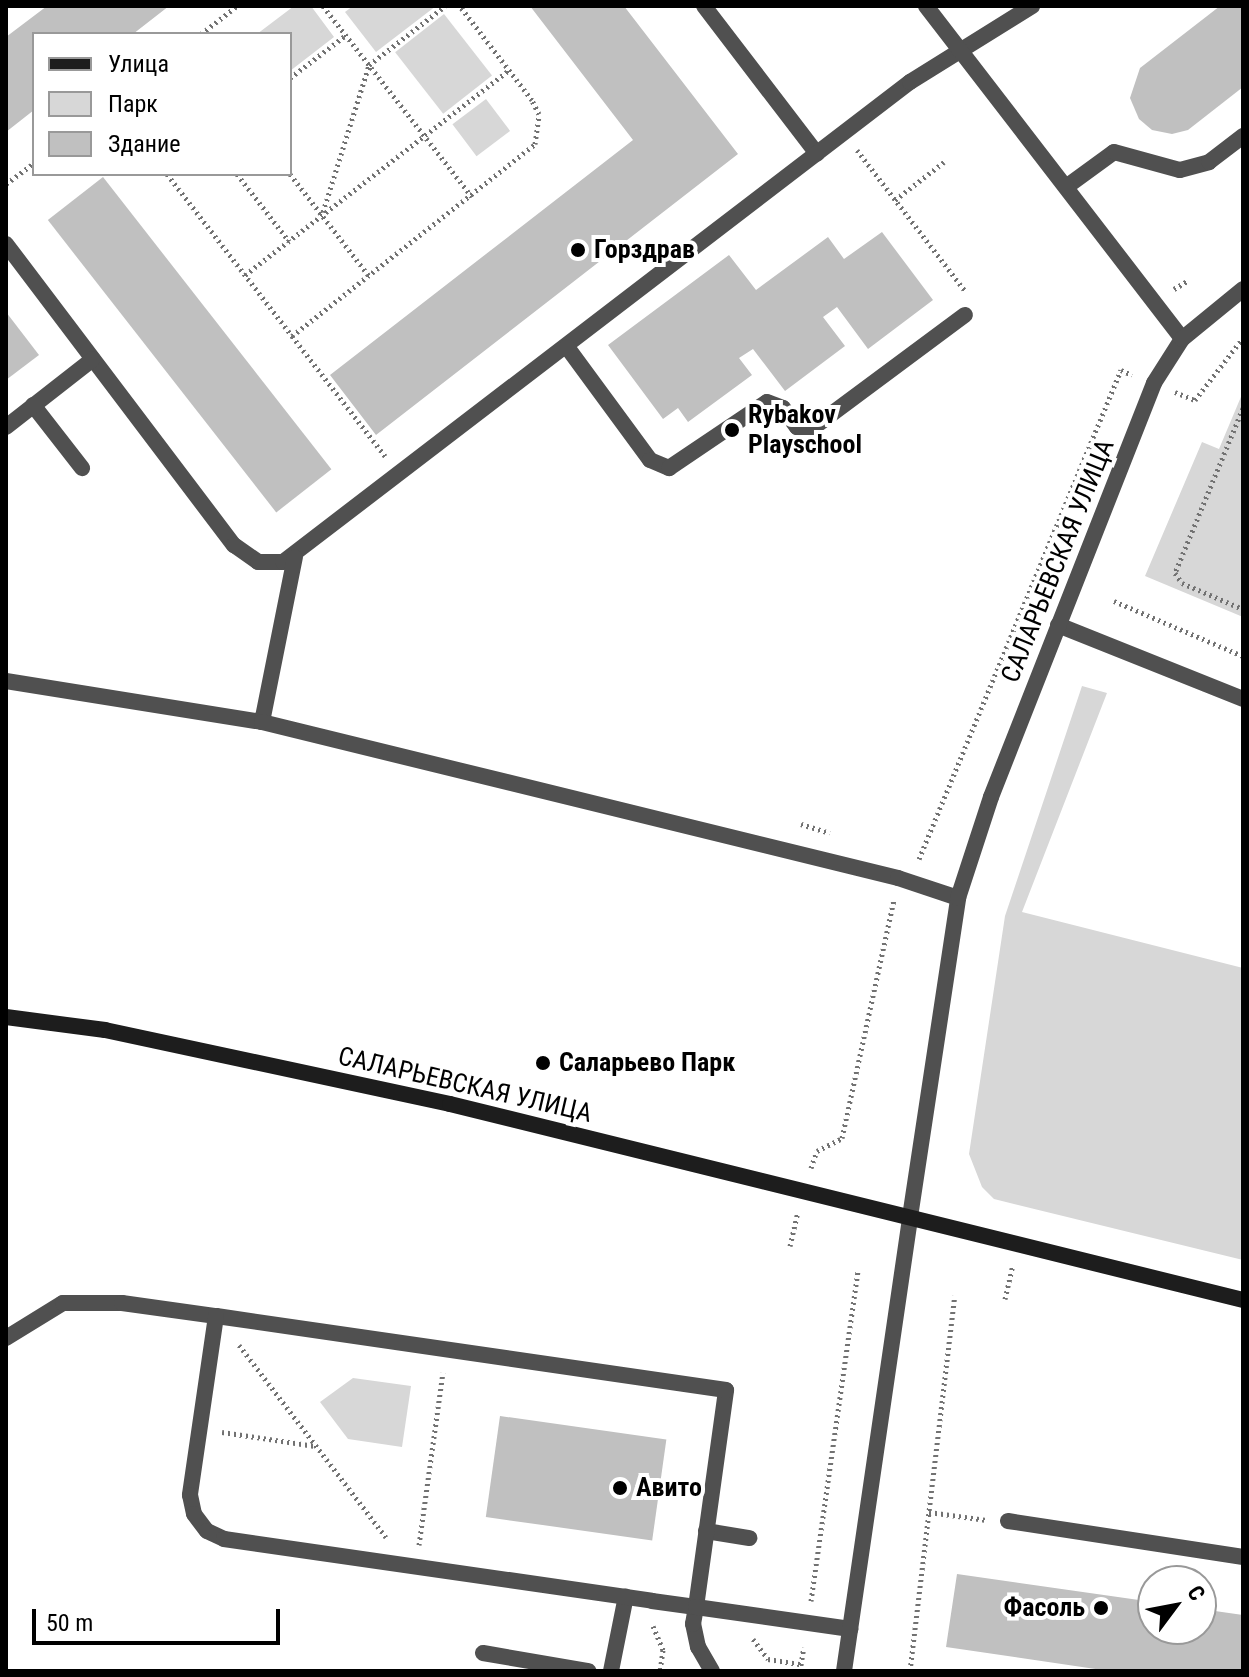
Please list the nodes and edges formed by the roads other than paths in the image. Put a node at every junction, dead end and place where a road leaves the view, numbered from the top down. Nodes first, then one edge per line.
1 (704, 6) edge
2 (926, 6) edge
3 (1032, 6) edge
4 (961, 52) junction
5 (1243, 136) edge
6 (817, 154) junction
7 (1066, 187) junction
8 (6, 244) edge
9 (1243, 289) edge
10 (965, 315) dead end
11 (1182, 339) junction
12 (567, 347) junction
13 (93, 359) junction
14 (33, 405) junction
15 (6, 427) edge
16 (82, 468) dead end
17 (295, 557) junction
18 (1058, 625) junction
19 (6, 681) edge
20 (1243, 699) edge
21 (262, 722) junction
22 (958, 898) junction
23 (6, 1017) edge
24 (910, 1217) junction
25 (1243, 1300) edge
26 (216, 1316) junction
27 (6, 1338) edge
28 (1013, 1523) road end
29 (706, 1531) junction
30 (749, 1538) dead end
31 (1243, 1557) edge
32 (626, 1596) junction
33 (696, 1607) junction
34 (850, 1629) junction
35 (483, 1653) dead end
36 (588, 1671) edge
37 (611, 1671) edge
38 (712, 1671) edge
39 (844, 1671) edge

1 - 6 street
2 - 4 street
3 - 4 street
4 - 6 street
4 - 7 street
5 - 7 street
6 - 12 street
7 - 11 street
8 - 13 street
9 - 11 street, САЛАРЬЕВСКАЯ УЛИЦА
10 - 12 street
11 - 18 street, САЛАРЬЕВСКАЯ УЛИЦА
12 - 17 street
13 - 14 street
13 - 17 street
14 - 15 street
14 - 16 street
17 - 21 street
18 - 20 street
18 - 22 street, САЛАРЬЕВСКАЯ УЛИЦА
19 - 21 street
21 - 22 street
22 - 24 street, САЛАРЬЕВСКАЯ УЛИЦА
23 - 24 street, САЛАРЬЕВСКАЯ УЛИЦА
24 - 25 street, САЛАРЬЕВСКАЯ УЛИЦА
24 - 34 street
26 - 27 street
26 - 29 street
26 - 32 street
28 - 31 street
29 - 30 street
29 - 33 street
32 - 33 street
32 - 37 street
33 - 34 street
33 - 38 street
34 - 39 street
35 - 36 street

